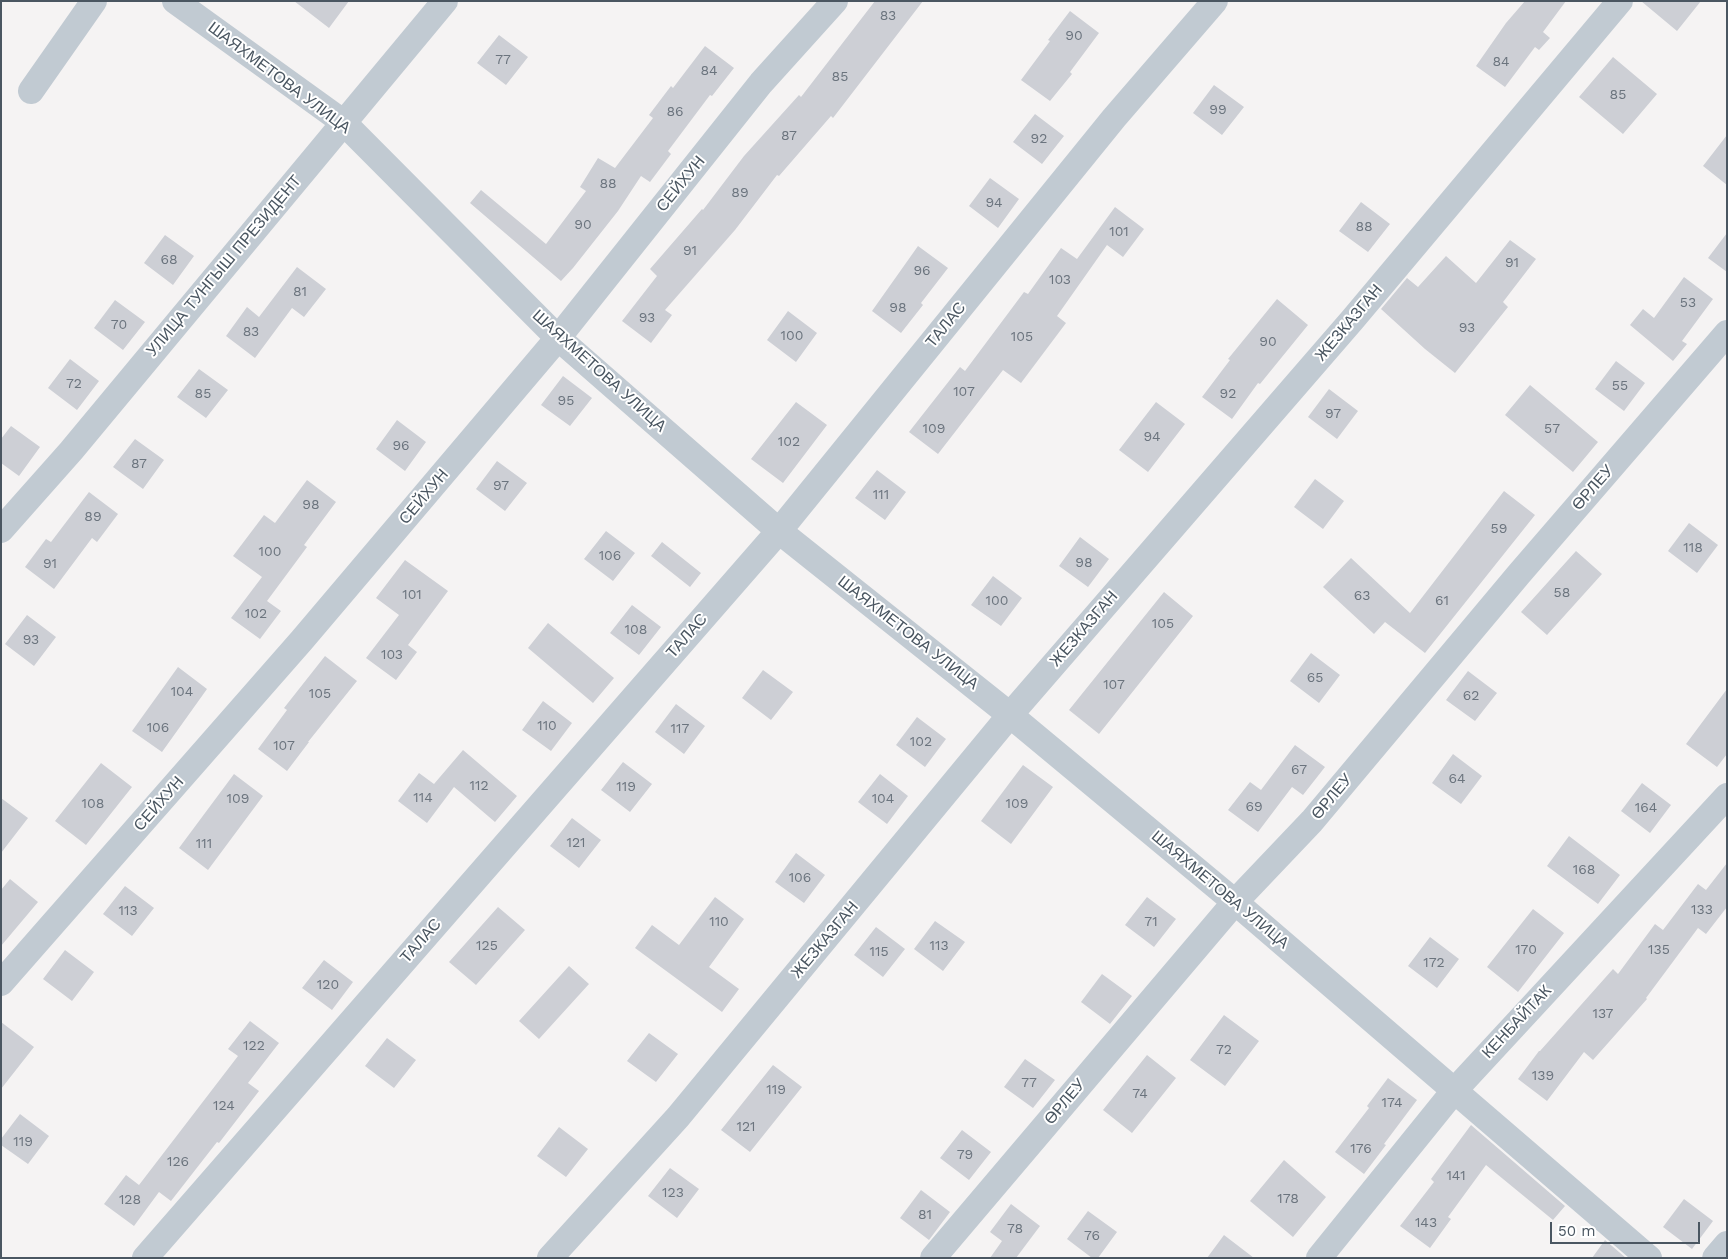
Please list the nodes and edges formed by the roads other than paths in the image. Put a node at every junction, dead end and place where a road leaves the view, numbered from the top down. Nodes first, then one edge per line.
1 (94, 1) edge
2 (175, 1) edge
3 (445, 1) edge
4 (835, 1) edge
5 (1215, 1) edge
6 (1620, 1) edge
7 (30, 91) dead end
8 (343, 122) junction
9 (1727, 333) edge
10 (558, 338) junction
11 (1, 530) edge
12 (779, 531) junction
13 (1010, 714) junction
14 (1727, 796) edge
15 (1235, 902) junction
16 (1, 983) edge
17 (1454, 1091) junction
18 (1727, 1244) edge
19 (145, 1258) edge
20 (550, 1258) edge
21 (933, 1258) edge
22 (1319, 1258) edge
23 (1648, 1258) edge
24 (1715, 1258) edge

1 - 7 street
2 - 8 street, ШАЯХМЕТОВА УЛИЦА
3 - 8 street, УЛИЦА ТУНГЫШ ПРЕЗИДЕНТ
4 - 10 street, СЕЙХУН
5 - 12 street, ТАЛАС
6 - 13 street, ЖЕЗКАЗГАН
8 - 10 street, ШАЯХМЕТОВА УЛИЦА
8 - 11 street, УЛИЦА ТУНГЫШ ПРЕЗИДЕНТ
9 - 15 street, ӨРЛЕУ
10 - 12 street, ШАЯХМЕТОВА УЛИЦА
10 - 16 street, СЕЙХУН
12 - 13 street, ШАЯХМЕТОВА УЛИЦА
12 - 19 street, ТАЛАС
13 - 15 street, ШАЯХМЕТОВА УЛИЦА
13 - 20 street, ЖЕЗКАЗГАН
14 - 17 street, КЕНБАЙТАК
15 - 17 street, ШАЯХМЕТОВА УЛИЦА
15 - 21 street, ӨРЛЕУ
17 - 22 street, КЕНБАЙТАК
17 - 23 street, ШАЯХМЕТОВА УЛИЦА
18 - 24 street

